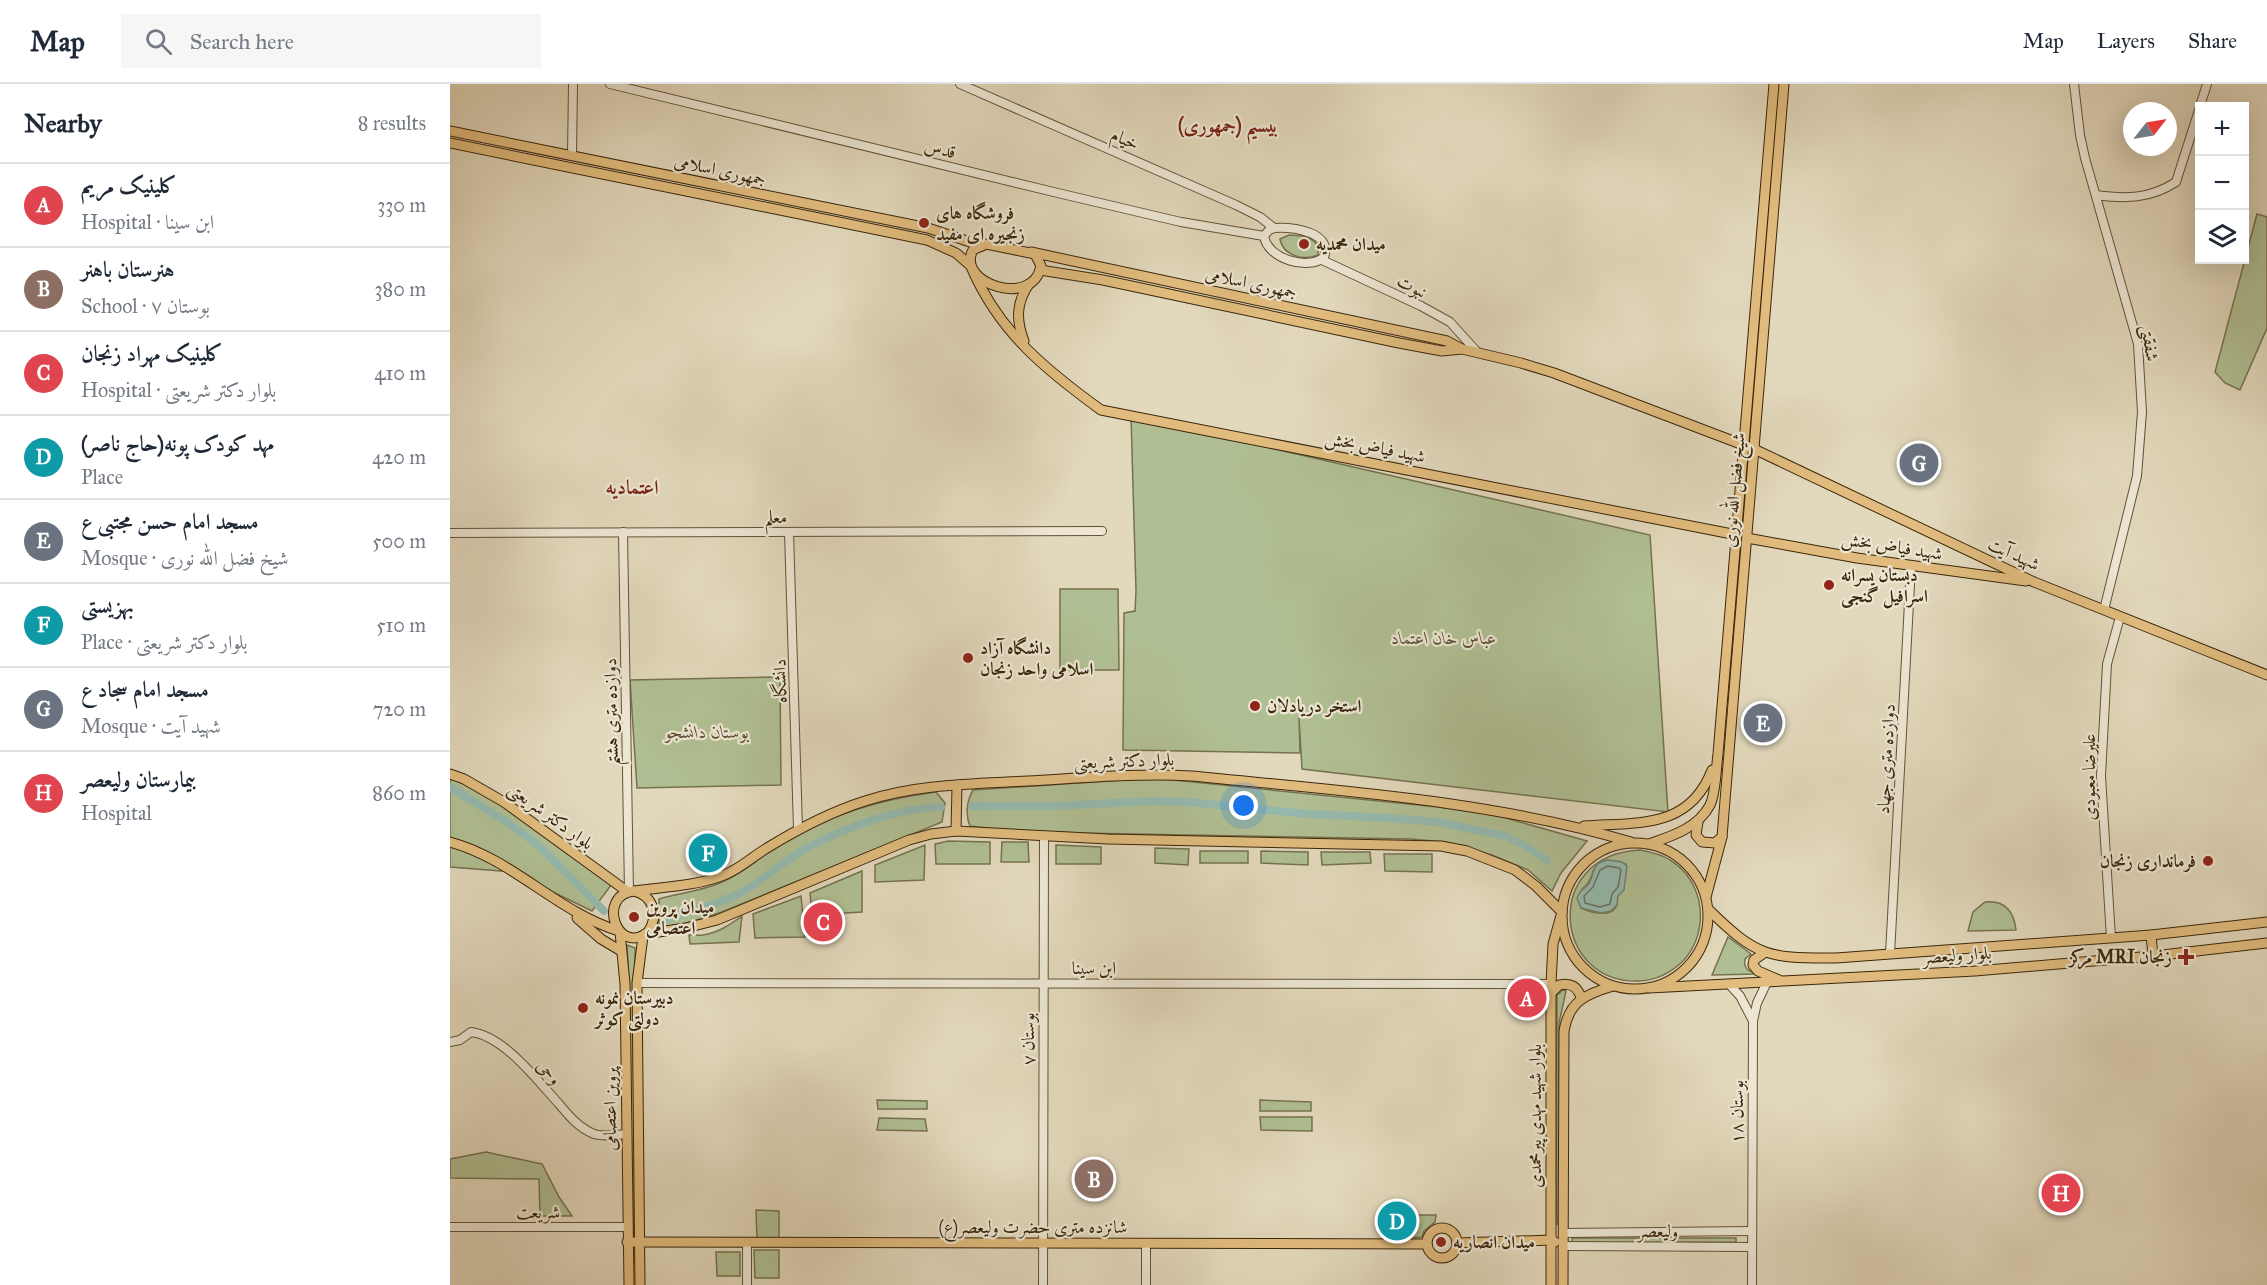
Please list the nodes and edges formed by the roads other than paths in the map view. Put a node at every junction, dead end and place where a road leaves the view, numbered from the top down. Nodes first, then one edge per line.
1 (573, 84) edge
2 (610, 84) edge
3 (960, 84) edge
4 (1774, 84) edge
5 (1784, 84) edge
6 (2074, 84) edge
7 (2207, 84) edge
8 (2202, 102) edge
9 (2195, 123) edge
10 (450, 131) edge
11 (450, 142) edge
12 (572, 156) junction
13 (2096, 195) junction
14 (1274, 228) junction
15 (1264, 236) junction
16 (982, 246) junction
17 (1031, 252) junction
18 (1322, 260) junction
19 (971, 268) junction
20 (1040, 270) junction
21 (1030, 282) junction
22 (1026, 349) junction
23 (1462, 349) junction
24 (1478, 353) junction
25 (1744, 445) junction
26 (1754, 449) junction
27 (1102, 531) dead end
28 (623, 532) junction
29 (789, 532) junction
30 (450, 533) edge
31 (1742, 536) junction
32 (1911, 566) junction
33 (2034, 582) junction
34 (2104, 610) junction
35 (2120, 617) junction
36 (2267, 675) edge
37 (1718, 754) junction
38 (450, 774) edge
39 (957, 785) junction
40 (1698, 822) junction
41 (1576, 826) junction
42 (798, 829) junction
43 (956, 831) junction
44 (1044, 836) junction
45 (1722, 837) junction
46 (450, 842) edge
47 (1631, 842) junction
48 (1648, 844) junction
49 (630, 891) junction
50 (1706, 897) junction
51 (562, 904) junction
52 (1708, 909) junction
53 (1562, 912) junction
54 (2267, 922) edge
55 (620, 932) junction
56 (644, 935) junction
57 (2151, 935) junction
58 (2111, 938) junction
59 (2267, 943) edge
60 (621, 951) junction
61 (1764, 953) junction
62 (1890, 954) junction
63 (2153, 956) junction
64 (1767, 982) junction
65 (1784, 982) junction
66 (637, 983) junction
67 (1044, 983) junction
68 (1729, 984) junction
69 (1613, 986) junction
70 (1551, 988) junction
71 (1649, 988) junction
72 (1581, 998) junction
73 (1753, 1021) junction
74 (450, 1042) edge
75 (626, 1134) junction
76 (450, 1227) edge
77 (627, 1227) junction
78 (1752, 1232) junction
79 (1563, 1233) junction
80 (1552, 1240) junction
81 (627, 1242) junction
82 (638, 1242) junction
83 (747, 1243) junction
84 (1043, 1243) junction
85 (1146, 1243) junction
86 (1457, 1243) junction
87 (1427, 1244) junction
88 (1563, 1246) junction
89 (1752, 1247) junction
90 (629, 1285) edge
91 (640, 1285) edge
92 (747, 1285) edge
93 (1043, 1285) edge
94 (1146, 1285) edge
95 (1551, 1285) edge
96 (1563, 1285) edge
97 (1752, 1285) edge

1 - 12 street
2 - 15 street, قدس
3 - 14 street, خیام
4 - 25 main road, شیخ فضل الله نوری
5 - 26 main road, شیخ فضل الله نوری
6 - 13 street, شفقتی
7 - 8 street
9 - 13 street
10 - 12 main road, جمهوری اسلامی
11 - 19 main road, جمهوری اسلامی
12 - 16 main road, جمهوری اسلامی
13 - 34 street, شفقتی
14 - 15 street
14 - 18 street
15 - 18 street
16 - 17 main road
16 - 19 main road
17 - 20 main road
17 - 23 main road, جمهوری اسلامی
18 - 24 street, نبوت
19 - 21 main road
19 - 22 main road, شهید فیاض بخش
20 - 21 main road
20 - 23 main road, جمهوری اسلامی
21 - 22 main road
22 - 31 main road, شهید فیاض بخش
23 - 24 main road, جمهوری اسلامی
24 - 25 main road, جمهوری اسلامی
25 - 26 main road, شهید آیت
25 - 31 main road, شیخ فضل الله نوری
26 - 31 main road, شیخ فضل الله نوری
26 - 33 main road, شهید آیت
27 - 29 street, معلم
28 - 29 street, معلم
28 - 30 street, معلم
28 - 49 street, دوازده متری هشتم
29 - 42 street, دانشگاه
31 - 32 main road, شهید فیاض بخش
31 - 37 main road, شیخ فضل الله نوری
31 - 45 main road, شیخ فضل الله نوری
32 - 33 main road, شهید فیاض بخش
32 - 62 street, دوازده متری جهاد
33 - 34 main road, شهید آیت
34 - 35 main road, شهید آیت
35 - 36 main road, شهید آیت
35 - 58 street, علیرضا معبودی
37 - 40 main road, شیخ فضل الله نوری
37 - 41 main road
38 - 49 main road, بلوار دکتر شریعتی
39 - 41 main road, بلوار دکتر شریعتی
39 - 42 main road, بلوار دکتر شریعتی
39 - 43 main road
40 - 45 main road
40 - 48 main road
41 - 47 main road, بلوار دکتر شریعتی
42 - 49 main road, بلوار دکتر شریعتی
43 - 44 main road
43 - 56 main road
44 - 53 main road
44 - 67 street, بوستان ۷
45 - 50 main road, شیخ فضل الله نوری
46 - 51 main road
47 - 48 main road
47 - 53 main road
48 - 50 main road
49 - 55 main road
49 - 56 main road
50 - 52 main road
51 - 55 main road
51 - 60 main road
52 - 61 main road, بلوار ولیعصر
52 - 71 main road
53 - 69 main road
53 - 70 main road, بلوار شهید مهدی پیرمحمدی
54 - 57 main road, بلوار ولیعصر
55 - 56 main road
55 - 60 main road, پروین اعتصامی
56 - 66 main road, پروین اعتصامی
57 - 58 main road, بلوار ولیعصر
57 - 63 main road
58 - 62 main road, بلوار ولیعصر
59 - 63 main road, بلوار ولیعصر
60 - 75 main road, پروین اعتصامی
61 - 62 main road, بلوار ولیعصر
61 - 65 main road
63 - 65 main road, بلوار ولیعصر
64 - 65 main road, بلوار ولیعصر
64 - 68 main road, بلوار ولیعصر
64 - 73 street
66 - 67 street, ابن سینا
66 - 82 main road, پروین اعتصامی
67 - 70 street, ابن سینا
67 - 84 street, بوستان ۷
68 - 71 main road, بلوار ولیعصر
68 - 73 street, بوستان ۱۸
69 - 71 main road
69 - 72 main road
70 - 72 main road
70 - 80 main road, بلوار شهید مهدی پیرمحمدی
72 - 79 main road, بلوار شهید مهدی پیرمحمدی
73 - 78 street, بوستان ۱۸
74 - 75 street, وحی
75 - 77 main road, پروین اعتصامی
76 - 77 street, شریعت
77 - 81 main road, پروین اعتصامی
78 - 79 street, ولیعصر
78 - 89 street, بوستان ۱۸
79 - 80 main road
79 - 88 main road, بلوار شهید مهدی پیرمحمدی
80 - 86 main road
80 - 88 main road
80 - 95 main road, بلوار شهید مهدی پیرمحمدی
81 - 82 main road, شانزده متری حضرت ولیعصر(ع)
81 - 90 main road, پروین اعتصامی
82 - 83 main road, شانزده متری حضرت ولیعصر(ع)
82 - 91 main road, پروین اعتصامی
83 - 84 main road, شانزده متری حضرت ولیعصر(ع)
83 - 92 street
84 - 85 main road, شانزده متری حضرت ولیعصر(ع)
84 - 93 street, بوستان ۷
85 - 87 main road, شانزده متری حضرت ولیعصر(ع)
85 - 94 street
86 - 87 main road
86 - 87 main road
88 - 89 street, ولیعصر
88 - 96 main road, بلوار شهید مهدی پیرمحمدی
89 - 97 street, بوستان ۱۸

